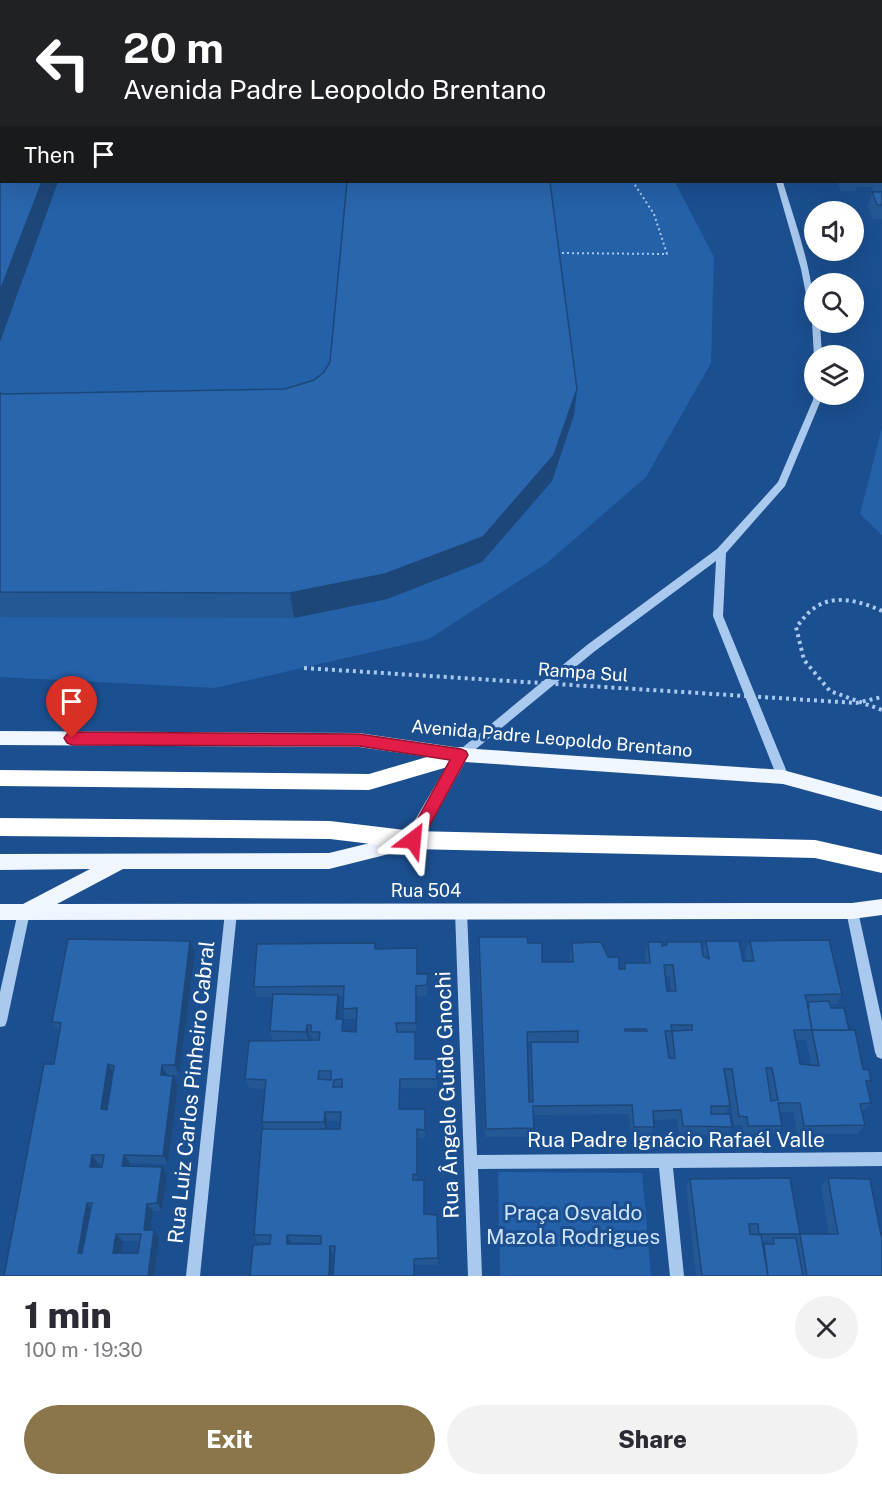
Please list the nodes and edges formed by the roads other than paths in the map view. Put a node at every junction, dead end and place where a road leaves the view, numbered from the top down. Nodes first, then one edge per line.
1 (779, 183) edge
2 (807, 273) edge
3 (816, 405) edge
4 (721, 552) junction
5 (0, 738) edge
6 (461, 755) junction
7 (783, 777) junction
8 (0, 778) edge
9 (882, 804) edge
10 (0, 827) edge
11 (413, 840) junction
12 (0, 862) edge
13 (122, 862) junction
14 (882, 864) edge
15 (882, 907) edge
16 (461, 911) junction
17 (852, 911) junction
18 (0, 912) edge
19 (24, 912) junction
20 (231, 912) junction
21 (0, 1021) edge
22 (882, 1052) edge
23 (882, 1159) edge
24 (665, 1161) junction
25 (471, 1162) junction
26 (193, 1276) edge
27 (475, 1276) edge
28 (677, 1276) edge

1 - 2 street
3 - 4 street
4 - 6 street
4 - 7 street
5 - 6 main road, Avenida Padre Leopoldo Brentano
6 - 7 main road, Avenida Padre Leopoldo Brentano
6 - 8 highway
6 - 11 main road
7 - 9 main road, Avenida Padre Leopoldo Brentano
10 - 11 highway
11 - 13 main road
11 - 14 highway
12 - 13 main road
13 - 19 main road
15 - 17 main road
16 - 17 main road, Rua 504
16 - 20 main road, Rua 504
16 - 25 street, Rua Ângelo Guido Gnochi
17 - 22 street
18 - 19 main road, Rua 504
19 - 20 main road, Rua 504
19 - 21 street
20 - 26 street, Rua Luiz Carlos Pinheiro Cabral
23 - 24 street, Rua Padre Ignácio Rafaél Valle
24 - 25 street, Rua Padre Ignácio Rafaél Valle
24 - 28 street
25 - 27 street, Rua Ângelo Guido Gnochi

